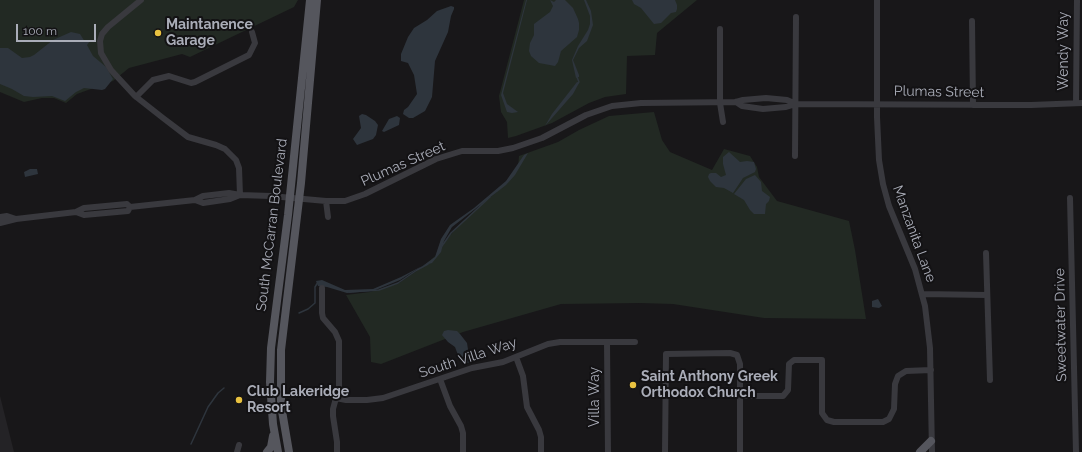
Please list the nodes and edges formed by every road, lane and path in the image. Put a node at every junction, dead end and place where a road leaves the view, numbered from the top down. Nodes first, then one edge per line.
1 (141, 0) edge
2 (310, 0) edge
3 (317, 0) edge
4 (877, 0) edge
5 (1077, 0) edge
6 (796, 17) dead end
7 (972, 21) dead end
8 (720, 29) dead end
9 (252, 32) dead end
10 (136, 97) junction
11 (736, 102) junction
12 (720, 103) junction
13 (1079, 103) edge
14 (796, 104) junction
15 (877, 104) junction
16 (973, 105) junction
17 (723, 122) dead end
18 (795, 156) dead end
19 (240, 195) junction
20 (289, 198) junction
21 (1070, 198) dead end
22 (299, 199) junction
23 (326, 201) junction
24 (0, 217) edge
25 (328, 217) dead end
26 (16, 219) junction
27 (0, 223) edge
28 (986, 253) dead end
29 (322, 288) dead end
30 (278, 293) junction
31 (922, 294) junction
32 (987, 295) junction
33 (607, 342) junction
34 (635, 342) dead end
35 (281, 350) junction
36 (516, 357) junction
37 (931, 370) junction
38 (440, 379) junction
39 (990, 380) dead end
40 (740, 396) junction
41 (336, 398) junction
42 (274, 431) junction
43 (931, 441) junction
44 (239, 445) dead end
45 (237, 452) edge
46 (267, 452) edge
47 (278, 452) edge
48 (289, 452) edge
49 (337, 452) edge
50 (463, 452) edge
51 (541, 452) edge
52 (608, 452) edge
53 (665, 452) edge
54 (740, 452) edge
55 (920, 452) edge
56 (932, 452) edge
57 (1076, 452) edge

1 - 10 street
2 - 20 main road, South McCarran Boulevard
3 - 22 main road, South McCarran Boulevard
4 - 15 street, Manzanita Lane
5 - 13 street, Wendy Way
6 - 14 street
7 - 16 street
8 - 12 street
9 - 10 street
10 - 19 street
11 - 12 street, Plumas Street
11 - 14 street, Plumas Street
11 - 14 street, Plumas Street
12 - 17 street
12 - 23 street, Plumas Street
13 - 16 street, Plumas Street
14 - 15 street, Plumas Street
14 - 18 street
15 - 16 street, Plumas Street
15 - 31 street, Manzanita Lane
19 - 20 street, Plumas Street
19 - 26 street, Plumas Street
20 - 22 street, Plumas Street
20 - 30 main road, South McCarran Boulevard
21 - 57 street, Sweetwater Drive
22 - 23 street, Plumas Street
22 - 35 main road, South McCarran Boulevard
23 - 25 street
24 - 26 street, Plumas Street
26 - 27 street, Plumas Street
28 - 32 street
29 - 41 street
30 - 35 main road
30 - 42 main road, South McCarran Boulevard
31 - 32 street
31 - 37 street, Manzanita Lane
32 - 39 street
33 - 34 street, South Villa Way
33 - 36 street, South Villa Way
33 - 52 street, Villa Way
35 - 48 main road, South McCarran Boulevard
36 - 38 street, South Villa Way
36 - 51 street
37 - 40 street
37 - 43 street, Manzanita Lane
38 - 41 street, South Villa Way
38 - 50 street
40 - 53 street
40 - 54 street
41 - 49 street
42 - 46 main road
42 - 47 main road, South McCarran Boulevard
43 - 55 main road
43 - 56 street, Manzanita Lane
44 - 45 street

